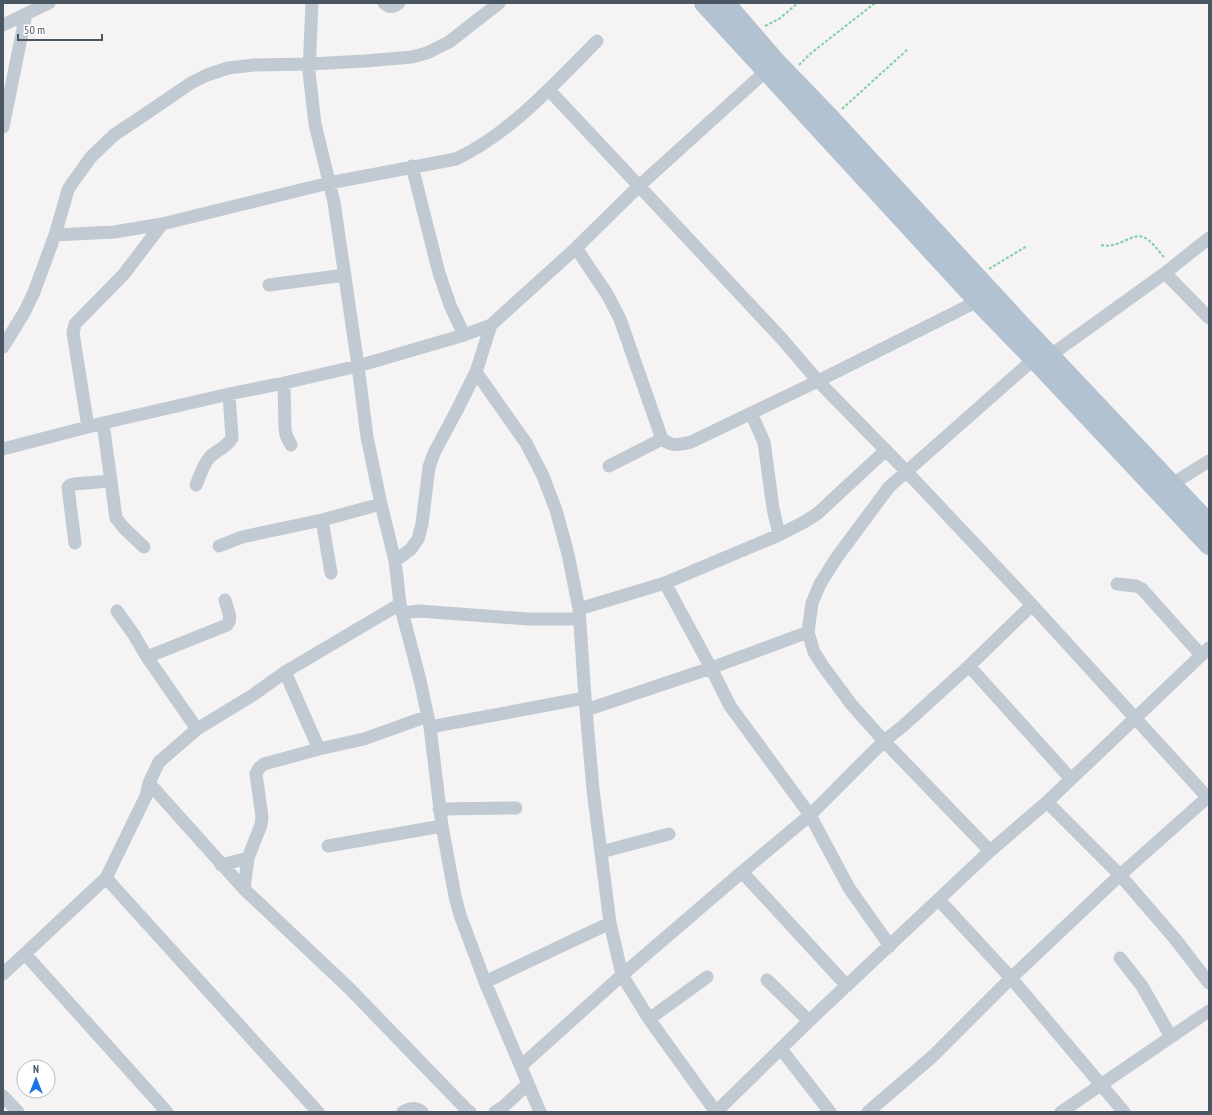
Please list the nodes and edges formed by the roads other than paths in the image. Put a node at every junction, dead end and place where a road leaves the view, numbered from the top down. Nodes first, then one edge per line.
1 (49, 3) edge
2 (312, 3) edge
3 (384, 3) edge
4 (399, 3) edge
5 (499, 3) edge
6 (704, 3) edge
7 (725, 3) edge
8 (26, 14) junction
9 (3, 25) edge
10 (598, 41) dead end
11 (310, 64) junction
12 (766, 71) junction
13 (549, 90) junction
14 (3, 127) edge
15 (412, 166) junction
16 (329, 183) junction
17 (639, 186) junction
18 (162, 224) junction
19 (55, 235) junction
20 (1209, 238) edge
21 (576, 248) junction
22 (1169, 269) junction
23 (345, 275) junction
24 (269, 285) dead end
25 (978, 301) junction
26 (1209, 318) edge
27 (491, 325) junction
28 (464, 335) junction
29 (3, 347) edge
30 (1042, 357) junction
31 (358, 366) junction
32 (476, 372) junction
33 (818, 381) junction
34 (284, 383) junction
35 (229, 394) junction
36 (751, 413) junction
37 (103, 423) junction
38 (88, 427) junction
39 (662, 439) junction
40 (291, 445) dead end
41 (3, 449) edge
42 (886, 450) junction
43 (1209, 461) edge
44 (609, 466) dead end
45 (906, 471) junction
46 (110, 481) junction
47 (1172, 484) junction
48 (196, 485) dead end
49 (381, 504) junction
50 (322, 520) junction
51 (1209, 524) edge
52 (779, 535) junction
53 (75, 543) dead end
54 (1209, 545) edge
55 (219, 546) dead end
56 (144, 547) dead end
57 (395, 561) junction
58 (331, 573) dead end
59 (665, 583) junction
60 (1117, 584) dead end
61 (225, 600) dead end
62 (1032, 605) junction
63 (401, 608) junction
64 (117, 611) dead end
65 (579, 614) junction
66 (808, 632) junction
67 (1205, 651) edge
68 (147, 657) junction
69 (969, 666) junction
70 (712, 668) junction
71 (285, 672) junction
72 (585, 704) junction
73 (1135, 718) junction
74 (429, 722) junction
75 (197, 729) junction
76 (884, 741) junction
77 (319, 749) junction
78 (1071, 779) junction
79 (149, 783) junction
80 (1209, 797) edge
81 (1047, 802) junction
82 (516, 808) dead end
83 (440, 809) junction
84 (810, 816) junction
85 (442, 826) junction
86 (669, 834) dead end
87 (328, 846) dead end
88 (990, 851) junction
89 (601, 852) junction
90 (248, 858) junction
91 (221, 865) junction
92 (742, 872) junction
93 (1120, 875) junction
94 (106, 878) junction
95 (244, 889) junction
96 (939, 900) junction
97 (610, 923) junction
98 (890, 946) junction
99 (25, 954) junction
100 (1120, 958) dead end
101 (3, 974) edge
102 (622, 975) junction
103 (707, 977) dead end
104 (1011, 978) junction
105 (767, 980) dead end
106 (485, 982) junction
107 (1209, 983) edge
108 (847, 986) junction
109 (1209, 1011) edge
110 (649, 1019) junction
111 (809, 1021) junction
112 (1171, 1037) junction
113 (781, 1049) junction
114 (521, 1066) junction
115 (528, 1084) junction
116 (1100, 1085) junction
117 (3, 1096) edge
118 (18, 1112) edge
119 (167, 1112) edge
120 (318, 1112) edge
121 (403, 1112) edge
122 (422, 1112) edge
123 (468, 1112) edge
124 (495, 1112) edge
125 (540, 1112) edge
126 (716, 1112) edge
127 (830, 1112) edge
128 (868, 1112) edge
129 (1061, 1112) edge
130 (1124, 1112) edge

1 - 8 street
2 - 11 street
3 - 4 street
5 - 11 street
6 - 12 main road
7 - 30 main road
8 - 9 street
8 - 14 street
10 - 13 street
11 - 16 street
11 - 19 street
12 - 17 street
12 - 25 main road
13 - 15 street
13 - 17 street
15 - 16 street
15 - 28 street
16 - 18 street
16 - 23 street
17 - 21 street
17 - 33 street
18 - 19 street
18 - 38 street
19 - 29 street
20 - 22 street
21 - 27 street
21 - 39 street
22 - 26 street
22 - 30 street
23 - 24 street
23 - 31 street
25 - 30 main road
25 - 33 street
27 - 28 street
27 - 32 street
28 - 31 street
30 - 45 street
30 - 47 main road
30 - 54 main road
31 - 34 street
31 - 49 street
32 - 57 street
32 - 65 street
33 - 36 street
33 - 42 street
34 - 35 street
34 - 40 street
35 - 37 street
35 - 48 street
36 - 39 street
36 - 52 street
37 - 38 street
37 - 46 street
38 - 41 street
39 - 44 street
42 - 45 street
42 - 52 street
43 - 47 street
45 - 62 street
45 - 66 street
46 - 53 street
46 - 56 street
47 - 51 main road
49 - 50 street
49 - 57 street
50 - 55 street
50 - 58 street
52 - 59 street
57 - 63 street
59 - 65 street
59 - 70 street
60 - 67 street
61 - 68 street
62 - 69 street
62 - 73 street
63 - 65 street
63 - 71 street
63 - 74 street
64 - 68 street
65 - 72 street
66 - 70 street
66 - 76 street
67 - 73 street
68 - 75 street
69 - 76 street
69 - 78 street
70 - 72 street
70 - 84 street
71 - 75 street
71 - 77 street
72 - 74 street
72 - 89 street
73 - 78 street
73 - 80 street
74 - 77 street
74 - 83 street
75 - 79 street
76 - 84 street
76 - 88 street
77 - 90 street
78 - 81 street
79 - 91 street
79 - 94 street
80 - 93 street
81 - 88 street
81 - 93 street
82 - 83 street
83 - 85 street
84 - 92 street
84 - 98 street
85 - 87 street
85 - 106 street
86 - 89 street
88 - 96 street
89 - 97 street
90 - 91 street
90 - 95 street
91 - 95 street
92 - 102 street
92 - 108 street
93 - 104 street
93 - 107 street
94 - 99 street
94 - 120 street
95 - 123 street
96 - 98 street
96 - 104 street
97 - 102 street
97 - 106 street
98 - 108 street
99 - 101 street
99 - 119 street
100 - 112 street
102 - 110 street
102 - 114 street
103 - 110 street
104 - 116 street
104 - 128 street
105 - 111 street
106 - 114 street
108 - 111 street
109 - 112 street
110 - 126 street
111 - 113 street
112 - 116 street
113 - 126 street
113 - 127 street
114 - 115 street
115 - 124 street
115 - 125 street
116 - 129 street
116 - 130 street
117 - 118 street
121 - 122 street

